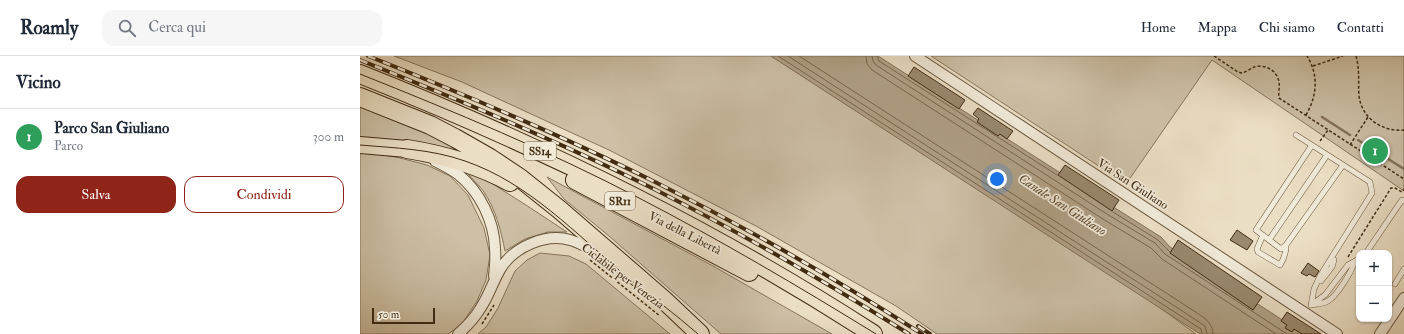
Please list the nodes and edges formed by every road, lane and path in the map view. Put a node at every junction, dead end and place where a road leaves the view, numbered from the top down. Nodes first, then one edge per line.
1 (914, 56) edge
2 (1214, 56) edge
3 (1307, 56) edge
4 (1343, 56) edge
5 (1356, 56) edge
6 (1312, 66) junction
7 (360, 74) edge
8 (360, 87) edge
9 (360, 97) edge
10 (1306, 115) junction
11 (1368, 117) junction
12 (1328, 130) junction
13 (1404, 130) edge
14 (1296, 135) dead end
15 (1324, 135) dead end
16 (1312, 145) junction
17 (1350, 145) junction
18 (360, 146) edge
19 (407, 149) junction
20 (1327, 155) junction
21 (1343, 165) junction
22 (566, 175) junction
23 (1404, 180) edge
24 (1404, 189) edge
25 (1404, 202) edge
26 (1263, 235) junction
27 (1269, 240) junction
28 (1286, 245) junction
29 (1368, 250) edge
30 (593, 256) junction
31 (1348, 257) dead end
32 (1356, 262) edge
33 (1404, 270) edge
34 (494, 282) junction
35 (1395, 284) dead end
36 (1404, 298) edge
37 (495, 302) dead end
38 (665, 319) dead end
39 (480, 325) dead end
40 (695, 330) edge
41 (458, 334) edge
42 (852, 334) edge
43 (872, 334) edge
44 (1337, 334) edge
45 (1380, 334) edge

1 - 44 street, Via San Giuliano
2 - 10 path
3 - 6 path
4 - 6 path
5 - 11 path
6 - 10 path
7 - 43 highway, SS14
8 - 22 highway, Via della Libertà / SR11
9 - 40 highway
10 - 12 path
11 - 13 path
11 - 17 path
12 - 15 path
12 - 17 path
14 - 16 lane
16 - 20 lane
16 - 26 lane
17 - 23 path
18 - 19 main road
19 - 30 highway
19 - 34 street
20 - 21 lane
20 - 27 lane
21 - 28 lane
21 - 32 lane
22 - 42 highway, SR11
22 - 43 highway, Via della Libertà / SR11
24 - 31 path
25 - 29 lane
26 - 27 lane
26 - 28 lane
27 - 28 lane
30 - 34 street
30 - 38 path, Ciclabile per Venezia
30 - 40 highway
33 - 35 lane
34 - 41 street
36 - 45 street
37 - 39 path

